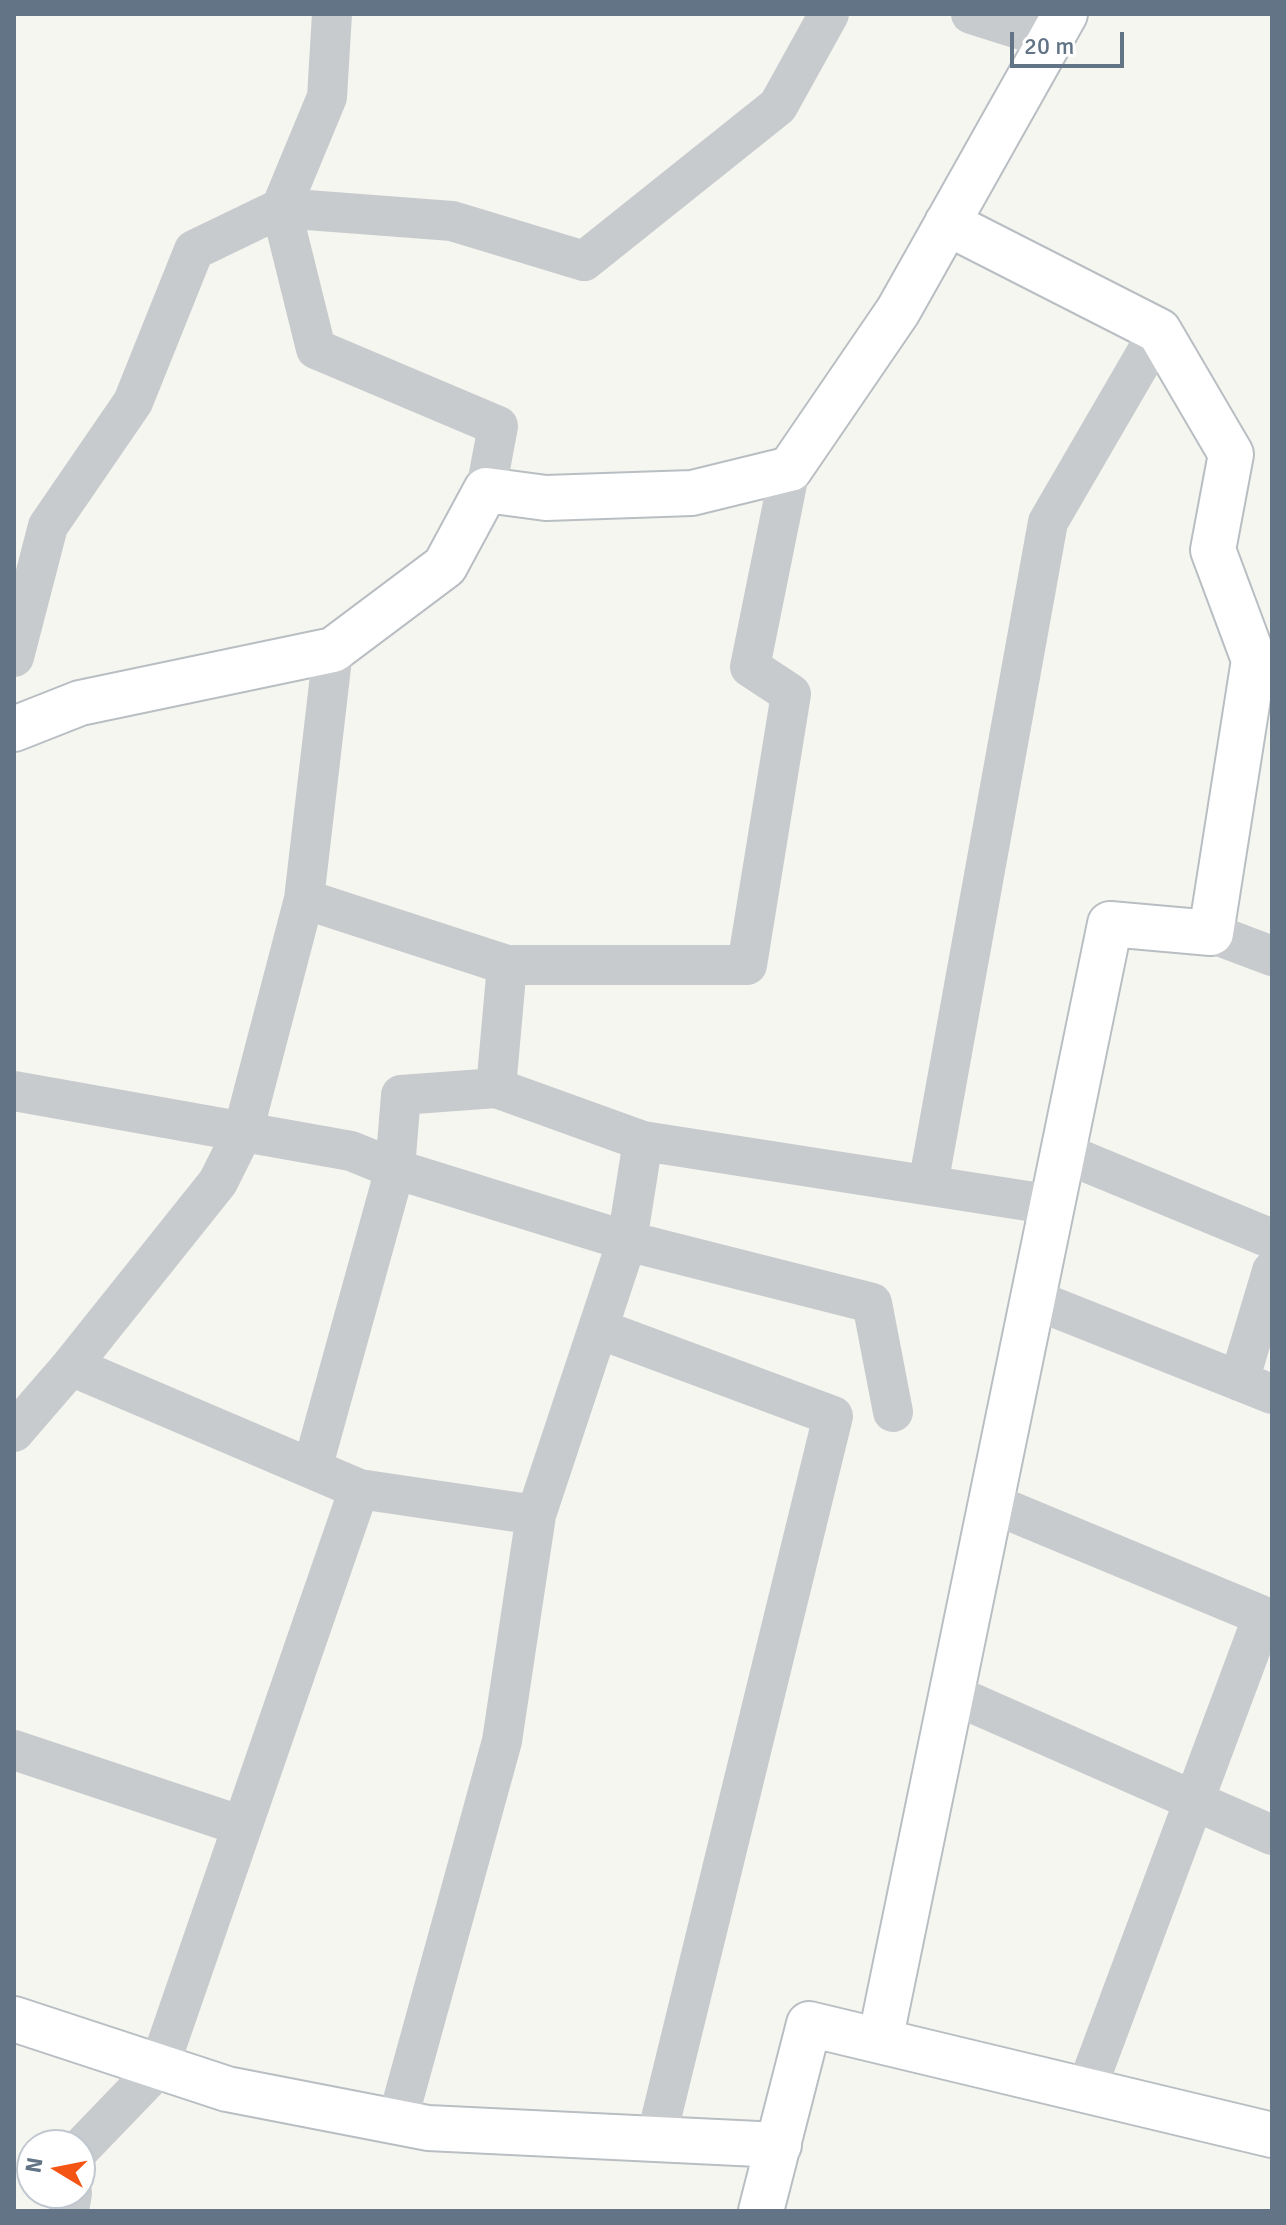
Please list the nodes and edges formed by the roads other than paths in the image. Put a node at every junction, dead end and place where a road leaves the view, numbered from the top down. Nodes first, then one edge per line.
1 (332, 14) edge
2 (829, 14) edge
3 (971, 14) edge
4 (1058, 27) edge
5 (281, 208) junction
6 (947, 223) junction
7 (1159, 331) junction
8 (790, 469) junction
9 (486, 490) junction
10 (333, 650) junction
11 (14, 657) edge
12 (14, 729) edge
13 (304, 899) junction
14 (1211, 933) junction
15 (1272, 956) edge
16 (507, 965) junction
17 (496, 1088) junction
18 (14, 1091) edge
19 (243, 1132) junction
20 (643, 1141) junction
21 (1064, 1153) junction
22 (395, 1169) junction
23 (928, 1185) junction
24 (1053, 1205) junction
25 (1272, 1239) edge
26 (627, 1241) junction
27 (1272, 1271) edge
28 (1033, 1299) junction
29 (599, 1329) junction
30 (71, 1366) junction
31 (1256, 1387) edge
32 (893, 1412) dead end
33 (14, 1432) edge
34 (312, 1469) junction
35 (359, 1489) junction
36 (991, 1503) junction
37 (536, 1515) junction
38 (1268, 1618) edge
39 (952, 1694) junction
40 (14, 1750) edge
41 (1195, 1800) junction
42 (242, 1826) junction
43 (1272, 1835) edge
44 (14, 2019) edge
45 (880, 2041) junction
46 (159, 2067) junction
47 (1086, 2090) junction
48 (397, 2122) junction
49 (96, 2132) edge
50 (1272, 2135) edge
51 (656, 2139) junction
52 (779, 2145) junction
53 (761, 2211) edge

1 - 5 street
2 - 5 street
3 - 4 street
4 - 6 street
5 - 9 street
5 - 11 street
6 - 7 street
6 - 8 street
7 - 14 street
7 - 23 street
8 - 9 street
8 - 16 street
9 - 10 street
10 - 12 street
10 - 13 street
13 - 16 street
13 - 19 street
14 - 15 street
14 - 21 street
16 - 17 street
17 - 20 street
17 - 22 street
18 - 19 street
19 - 22 street
19 - 30 street
20 - 23 street
20 - 26 street
21 - 24 street
21 - 25 street
22 - 26 street
22 - 34 street
23 - 24 street
24 - 28 street
26 - 29 street
26 - 32 street
27 - 31 street
28 - 31 street
28 - 36 street
29 - 37 street
29 - 51 street
30 - 33 street
30 - 34 street
34 - 35 street
35 - 37 street
35 - 42 street
36 - 38 street
36 - 39 street
37 - 48 street
38 - 41 street
39 - 41 street
39 - 45 street
40 - 42 street
41 - 43 street
41 - 47 street
42 - 46 street
44 - 46 street
45 - 47 street
45 - 52 street
46 - 48 street
46 - 49 street
47 - 50 street
48 - 51 street
51 - 52 street
52 - 53 street

